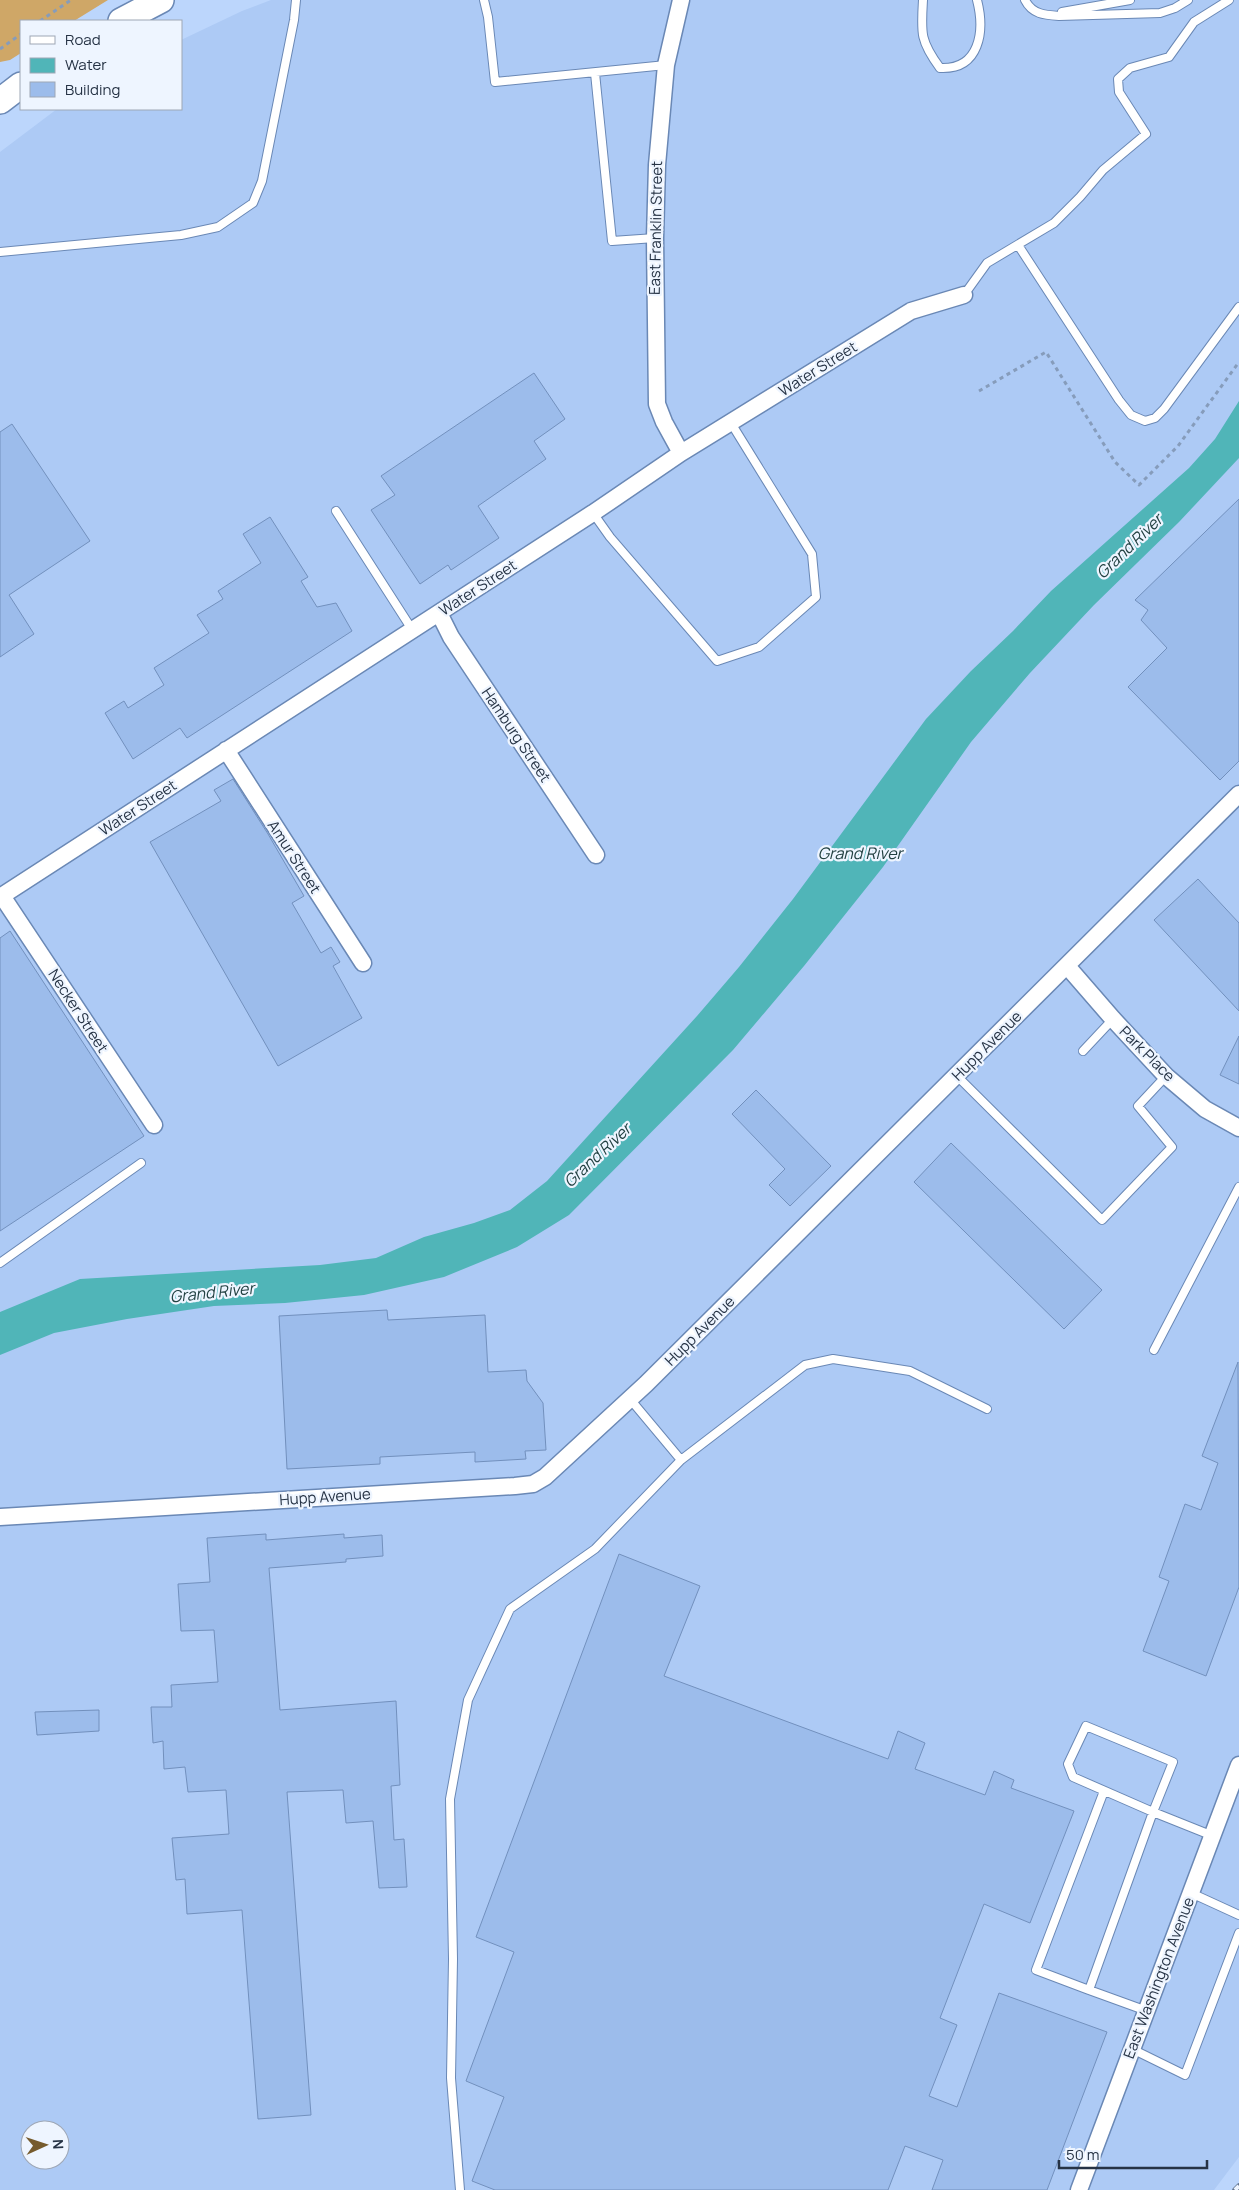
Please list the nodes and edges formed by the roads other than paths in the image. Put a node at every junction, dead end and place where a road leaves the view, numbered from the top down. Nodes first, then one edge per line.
1 (161, 0) edge
2 (296, 0) edge
3 (484, 0) edge
4 (681, 0) edge
5 (923, 0) edge
6 (977, 0) edge
7 (1025, 0) edge
8 (1130, 0) edge
9 (1188, 0) edge
10 (1229, 0) edge
11 (1042, 15) junction
12 (123, 20) edge
13 (666, 64) junction
14 (595, 73) junction
15 (20, 86) edge
16 (0, 100) edge
17 (655, 238) junction
18 (1018, 245) junction
19 (0, 252) edge
20 (964, 295) joint
21 (1239, 307) edge
22 (730, 423) junction
23 (681, 453) junction
24 (336, 511) dead end
25 (593, 513) junction
26 (439, 613) junction
27 (413, 630) junction
28 (226, 750) junction
29 (1239, 794) edge
30 (596, 855) dead end
31 (1, 897) edge
32 (363, 963) dead end
33 (1068, 966) junction
34 (1113, 1019) junction
35 (1083, 1051) dead end
36 (957, 1076) junction
37 (1166, 1076) junction
38 (154, 1125) dead end
39 (1239, 1128) edge
40 (141, 1163) dead end
41 (1239, 1187) edge
42 (0, 1263) edge
43 (1154, 1350) dead end
44 (630, 1399) junction
45 (987, 1409) dead end
46 (681, 1460) junction
47 (0, 1517) edge
48 (1239, 1765) edge
49 (1104, 1791) junction
50 (1153, 1812) junction
51 (1213, 1836) junction
52 (1191, 1893) junction
53 (1239, 1916) edge
54 (1239, 1933) edge
55 (1089, 1990) junction
56 (1147, 2011) junction
57 (1132, 2049) junction
58 (460, 2190) edge
59 (1079, 2190) edge

1 - 12 main road
2 - 19 lane
3 - 14 lane
4 - 13 street, East Franklin Street
5 - 6 lane
7 - 11 lane
8 - 11 lane
9 - 11 lane
10 - 18 lane
13 - 14 lane
13 - 17 street, East Franklin Street
14 - 17 lane
15 - 16 main road
17 - 23 street, East Franklin Street
18 - 20 lane
18 - 21 lane
20 - 22 street, Water Street
22 - 23 street, Water Street
22 - 25 lane
23 - 25 street, Water Street
24 - 27 lane
25 - 26 street, Water Street
26 - 27 street, Water Street
26 - 30 street, Hamburg Street
27 - 28 street, Water Street
28 - 31 street, Water Street
28 - 32 street, Amur Street
29 - 33 street, Hupp Avenue
31 - 38 street, Necker Street
33 - 34 street, Park Place
33 - 36 street, Hupp Avenue
34 - 35 lane
34 - 37 street, Park Place
36 - 37 lane
36 - 44 street, Hupp Avenue
37 - 39 street, Park Place
40 - 42 lane
41 - 43 lane
44 - 46 lane
44 - 47 street, Hupp Avenue
45 - 46 lane
46 - 58 lane
48 - 51 street, East Washington Avenue
49 - 50 lane
49 - 50 lane
49 - 55 lane
50 - 51 lane
50 - 55 lane
51 - 52 street, East Washington Avenue
52 - 53 lane
52 - 56 street, East Washington Avenue
54 - 57 lane
55 - 56 lane
56 - 57 street, East Washington Avenue
57 - 59 street, East Washington Avenue

